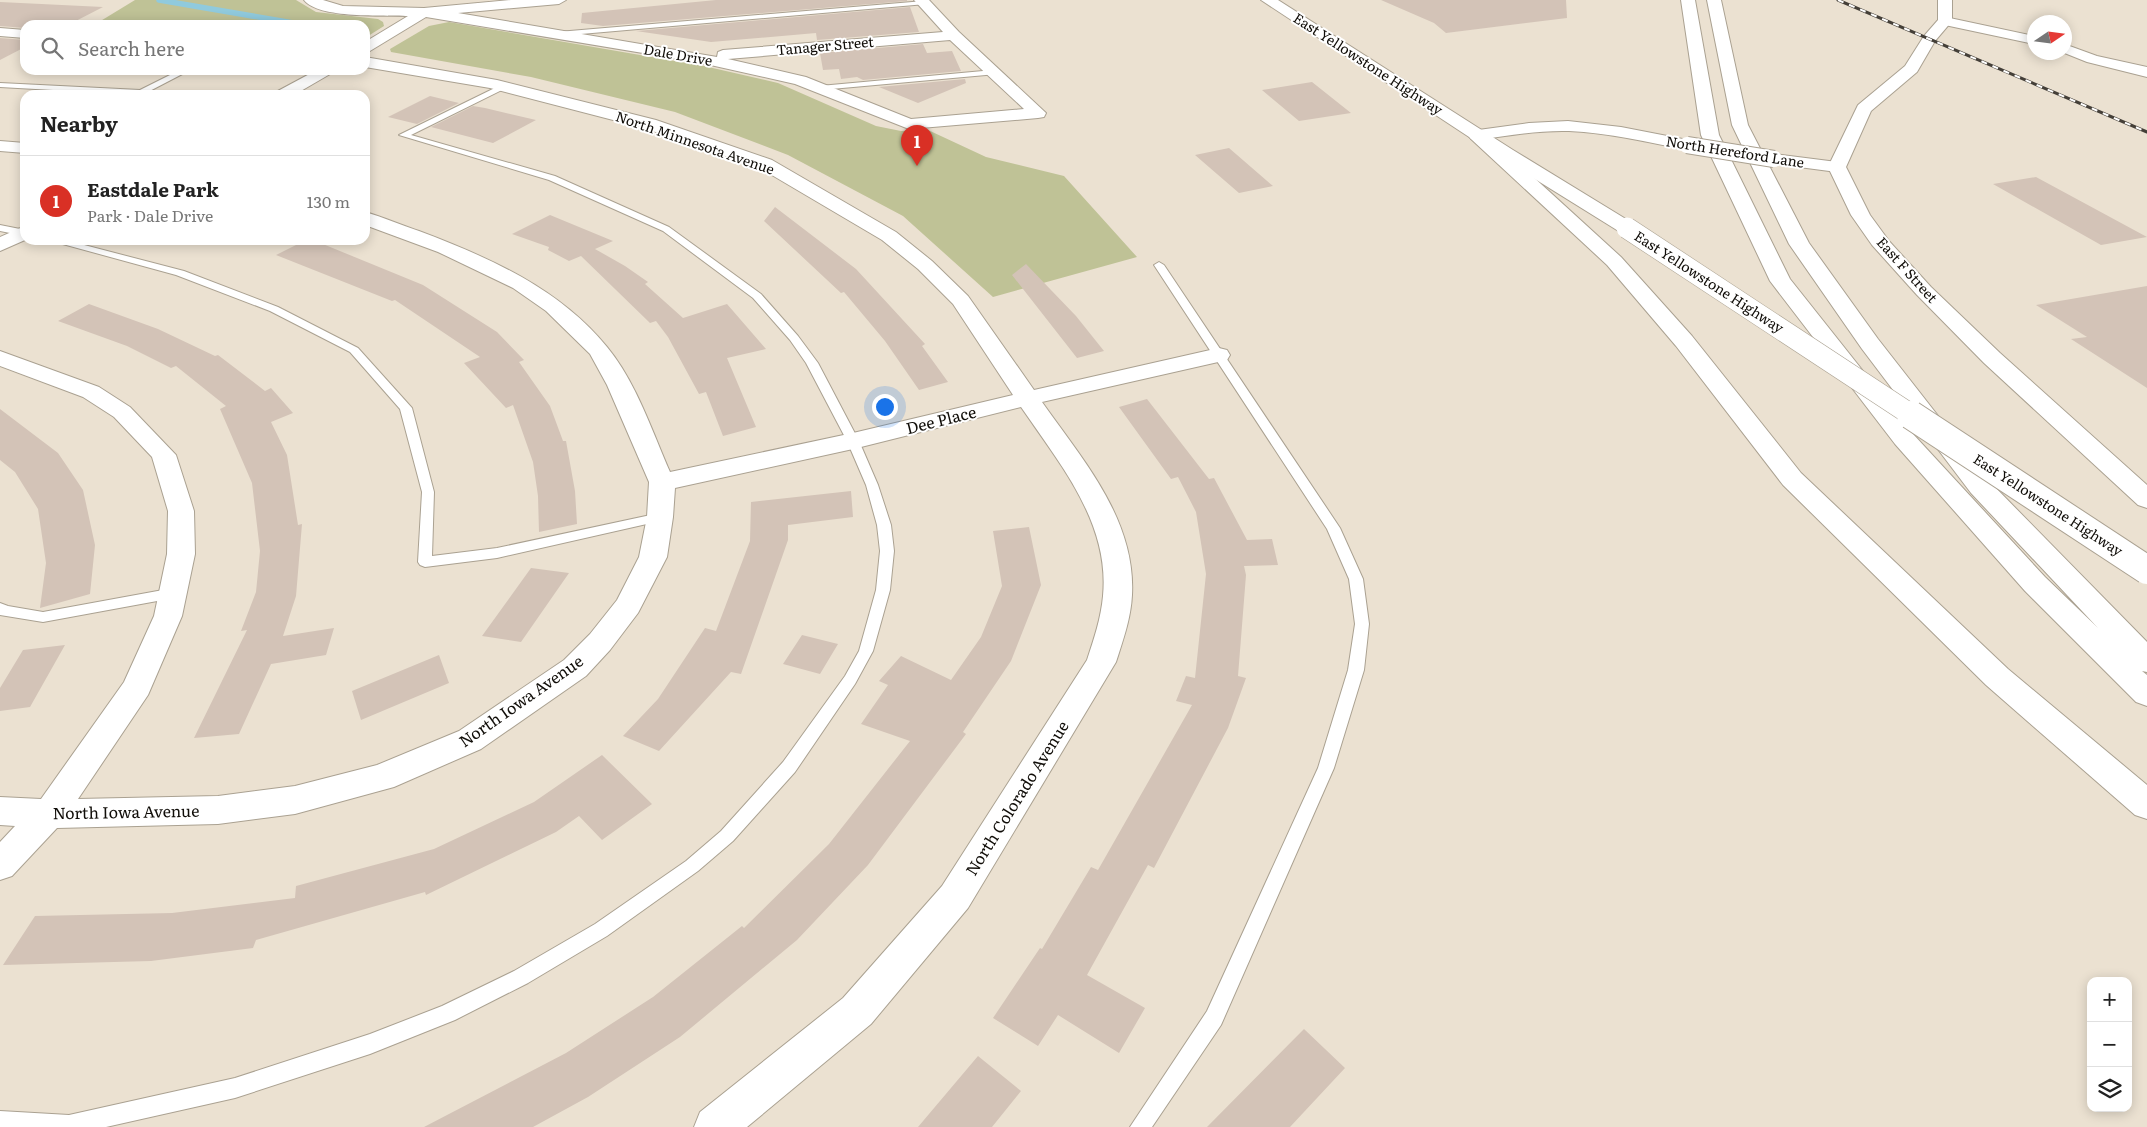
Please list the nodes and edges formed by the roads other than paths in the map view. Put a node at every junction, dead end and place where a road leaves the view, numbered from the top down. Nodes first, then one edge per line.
1 (559, 0) edge
2 (1268, 0) edge
3 (1688, 0) edge
4 (1714, 0) edge
5 (1945, 0) edge
6 (312, 1) edge
7 (923, 2) edge
8 (424, 12) junction
9 (1945, 21) junction
10 (0, 32) edge
11 (20, 34) edge
12 (558, 34) junction
13 (954, 35) junction
14 (2027, 39) edge
15 (370, 46) edge
16 (2072, 51) edge
17 (697, 57) junction
18 (2092, 59) junction
19 (370, 63) edge
20 (994, 72) junction
21 (2147, 72) edge
22 (176, 75) edge
23 (320, 75) edge
24 (0, 85) edge
25 (2147, 85) edge
26 (506, 86) junction
27 (820, 88) junction
28 (77, 90) edge
29 (146, 90) edge
30 (291, 90) edge
31 (1633, 134) junction
32 (1477, 135) junction
33 (0, 146) edge
34 (20, 148) edge
35 (1501, 150) junction
36 (1837, 167) junction
37 (370, 220) edge
38 (0, 228) edge
39 (20, 231) edge
40 (20, 235) edge
41 (0, 245) edge
42 (72, 245) edge
43 (1159, 265) dead end
44 (1219, 355) junction
45 (0, 358) edge
46 (1028, 398) junction
47 (853, 441) junction
48 (662, 482) junction
49 (2147, 498) edge
50 (660, 517) junction
51 (2147, 570) edge
52 (174, 593) junction
53 (0, 608) edge
54 (2147, 661) edge
55 (2147, 694) edge
56 (2147, 805) edge
57 (0, 810) edge
58 (48, 814) junction
59 (0, 865) edge
60 (0, 1121) edge
61 (715, 1127) edge
62 (1140, 1127) edge

1 - 8 main road
2 - 32 main road, East Yellowstone Highway
3 - 55 main road
4 - 54 main road
5 - 9 main road
6 - 8 main road, Dale Drive
7 - 12 lane
7 - 13 main road
8 - 12 main road, Dale Drive
8 - 15 main road
9 - 14 main road
9 - 36 main road
10 - 11 main road
12 - 17 main road, Dale Drive
13 - 17 main road, Tanager Street
13 - 20 main road
16 - 18 main road
17 - 27 main road, Dale Drive
18 - 21 main road
18 - 25 main road
19 - 26 main road, North Minnesota Avenue
20 - 27 lane
20 - 27 main road, Dale Drive
22 - 29 lane
23 - 30 main road
24 - 28 lane
26 - 46 main road, North Minnesota Avenue
26 - 47 lane
31 - 32 main road, North Hereford Lane
31 - 35 main road, North Hereford Lane
31 - 36 main road, North Hereford Lane, bridge
32 - 35 main road, East Yellowstone Highway
32 - 56 main road
33 - 34 main road
35 - 51 main road, East Yellowstone Highway, bridge
36 - 49 main road, East F Street
37 - 48 main road
38 - 39 lane
40 - 41 main road
42 - 50 lane
43 - 44 lane
44 - 46 main road, Dee Place
44 - 62 lane
45 - 52 main road
46 - 47 main road, Dee Place
46 - 61 main road, North Colorado Avenue
47 - 48 main road, Dee Place
47 - 60 lane
48 - 50 main road, North Iowa Avenue
50 - 58 main road, North Iowa Avenue
52 - 53 lane
52 - 58 main road
57 - 58 main road, North Iowa Avenue
58 - 59 main road

